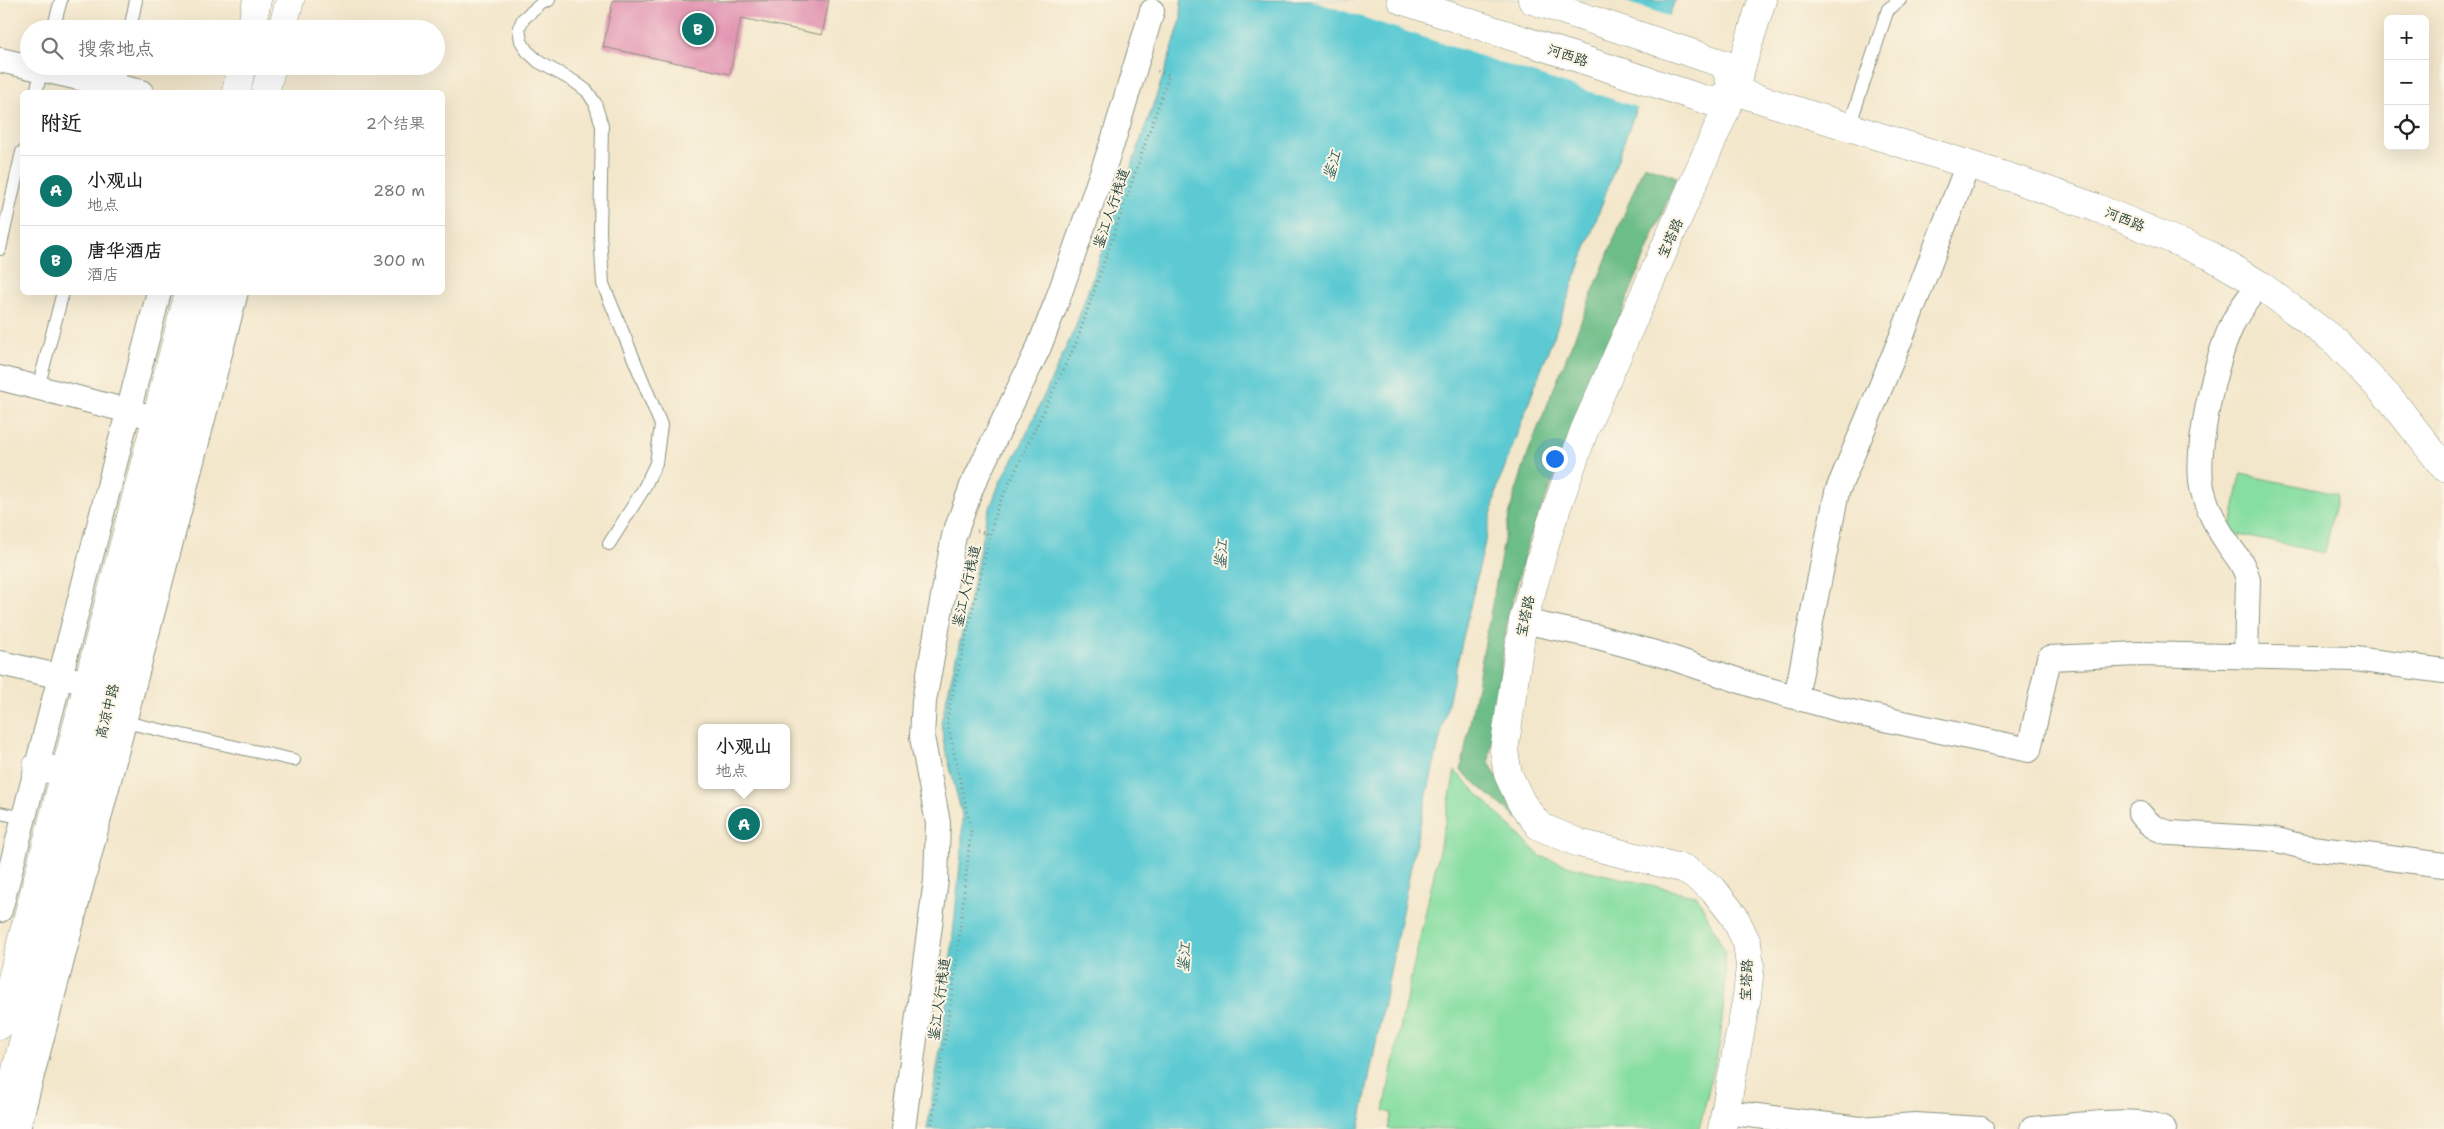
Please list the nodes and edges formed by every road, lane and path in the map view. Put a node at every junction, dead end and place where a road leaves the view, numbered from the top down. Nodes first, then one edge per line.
1 (60, 0) edge
2 (136, 0) edge
3 (257, 0) edge
4 (290, 0) edge
5 (549, 0) edge
6 (1402, 0) edge
7 (1532, 0) edge
8 (1762, 0) edge
9 (1900, 0) edge
10 (1152, 10) dead end
11 (55, 20) edge
12 (132, 20) edge
13 (252, 20) edge
14 (284, 20) edge
15 (0, 60) edge
16 (20, 64) edge
17 (40, 75) edge
18 (80, 75) edge
19 (240, 75) edge
20 (270, 75) edge
21 (1169, 75) dead end
22 (118, 82) edge
23 (36, 90) edge
24 (136, 90) edge
25 (236, 90) edge
26 (266, 90) edge
27 (1723, 96) junction
28 (1849, 127) junction
29 (20, 161) edge
30 (1968, 164) junction
31 (0, 249) edge
32 (2259, 284) junction
33 (62, 295) edge
34 (157, 295) edge
35 (188, 295) edge
36 (214, 295) edge
37 (234, 295) edge
38 (215, 331) junction
39 (0, 378) edge
40 (38, 388) junction
41 (128, 411) junction
42 (158, 418) junction
43 (2444, 468) edge
44 (609, 544) dead end
45 (1523, 621) junction
46 (2246, 656) junction
47 (0, 663) edge
48 (2444, 671) edge
49 (59, 676) junction
50 (89, 683) junction
51 (1796, 697) junction
52 (115, 719) junction
53 (294, 760) dead end
54 (37, 766) junction
55 (65, 773) junction
56 (0, 813) edge
57 (2140, 814) dead end
58 (24, 818) junction
59 (2444, 865) edge
60 (0, 910) edge
61 (0, 1025) edge
62 (1723, 1121) edge
63 (15, 1126) edge
64 (1904, 1127) edge
65 (903, 1129) edge
66 (931, 1129) edge
67 (1860, 1129) edge
68 (1981, 1129) edge
69 (2032, 1129) edge
70 (2164, 1129) edge

1 - 11 lane
2 - 12 lane
3 - 13 main road
4 - 14 main road
5 - 44 lane
6 - 27 main road, 河西路
7 - 27 main road
8 - 27 main road, 宝塔路
9 - 28 lane
10 - 65 street
15 - 16 street
17 - 23 lane
18 - 22 street
19 - 25 main road
20 - 26 main road
21 - 66 path, 鉴江人行栈道
22 - 24 street
27 - 28 main road, 河西路
27 - 45 main road, 宝塔路
28 - 30 main road, 河西路
29 - 31 lane
30 - 32 main road, 河西路
30 - 51 street
32 - 43 main road, 河西路
32 - 46 street
33 - 40 lane
34 - 41 street
35 - 42 main road, 高凉中路
36 - 38 main road, 高凉中路
37 - 38 street
38 - 52 main road, 高凉中路
39 - 40 street
40 - 41 street
41 - 42 street
41 - 49 street
42 - 50 main road, 高凉中路
45 - 51 street
45 - 62 main road, 宝塔路
46 - 48 street
46 - 51 street
47 - 49 street
49 - 50 street
49 - 54 street
50 - 55 main road, 高凉中路
52 - 53 lane
52 - 63 main road, 高凉中路
54 - 55 main road
54 - 58 street
55 - 61 main road, 高凉中路
56 - 58 lane
57 - 59 street
58 - 60 street
62 - 67 street
64 - 67 street
64 - 68 street
69 - 70 street

